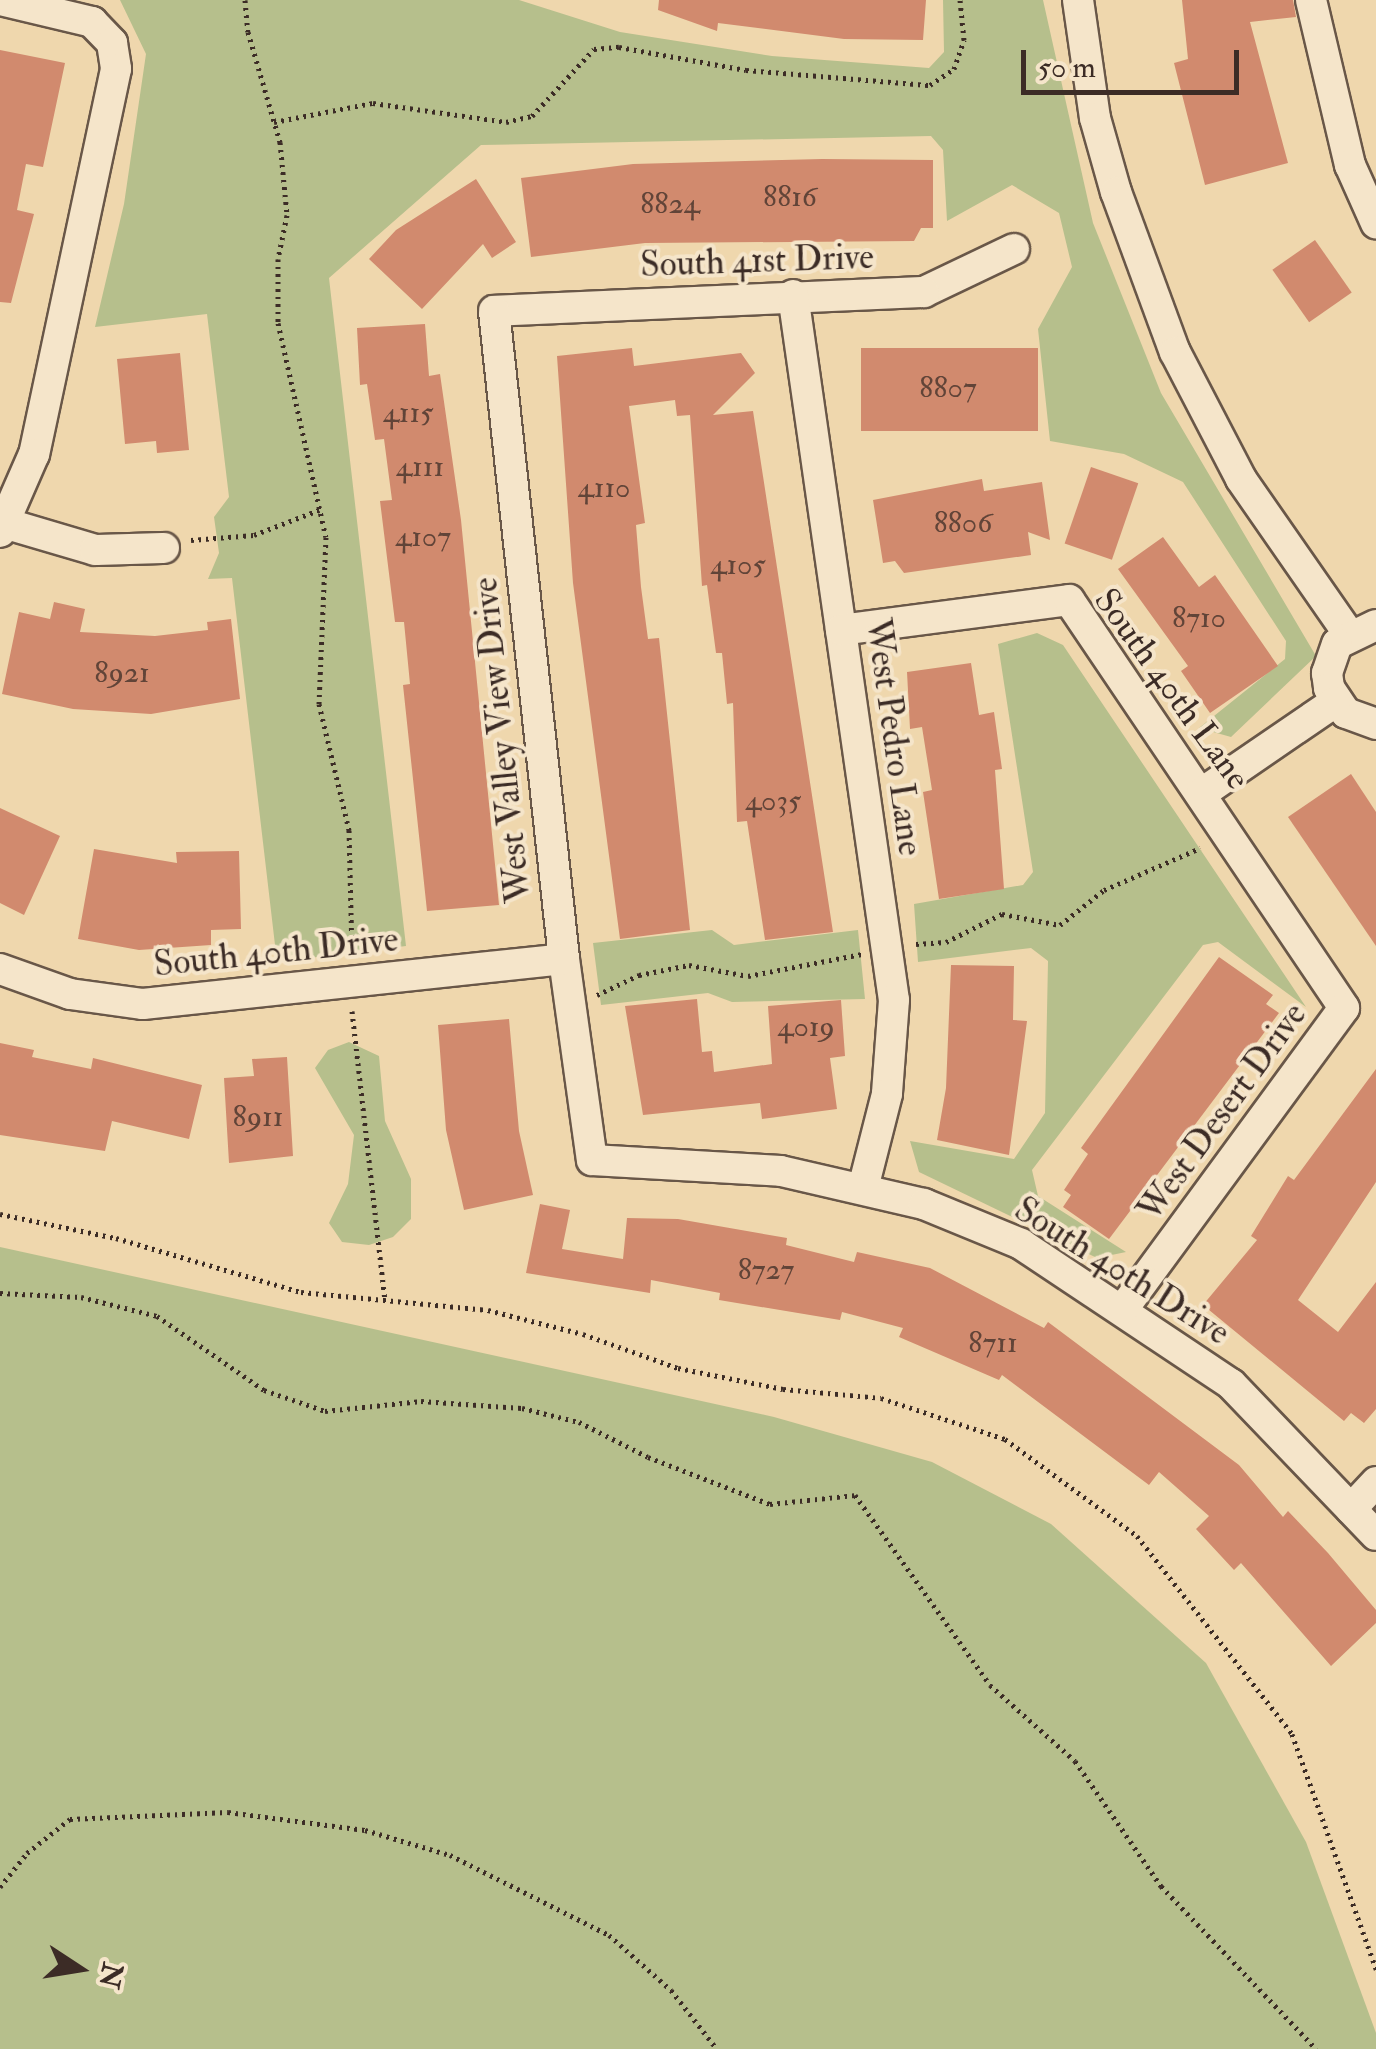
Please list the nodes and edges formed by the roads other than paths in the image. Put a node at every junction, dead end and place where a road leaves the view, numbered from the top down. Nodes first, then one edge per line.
1 (0, 0) edge
2 (1078, 0) edge
3 (1311, 0) edge
4 (1376, 223) edge
5 (1014, 249) dead end
6 (793, 295) junction
7 (494, 311) joint
8 (2, 527) edge
9 (164, 548) road end
10 (1362, 629) edge
11 (841, 630) junction
12 (1336, 702) junction
13 (1376, 724) edge
14 (1202, 793) junction
15 (564, 959) junction
16 (0, 969) edge
17 (1344, 1008) joint
18 (592, 1160) joint
19 (863, 1188) junction
20 (1124, 1308) junction
21 (1376, 1482) edge
22 (1351, 1508) junction
23 (1376, 1535) edge

1 - 8 street
2 - 10 street
3 - 4 street
5 - 6 street, South 41st Drive
6 - 7 street, South 41st Drive
6 - 11 street, West Pedro Lane
7 - 15 street, West Valley View Drive
8 - 9 street
10 - 12 street
11 - 14 street, South 40th Lane
11 - 19 street, West Pedro Lane
12 - 13 street
12 - 14 street
14 - 17 street, South 40th Lane
15 - 16 street, South 40th Drive
15 - 18 street, West Valley View Drive
17 - 20 street, West Desert Drive
18 - 19 street, South 40th Drive
19 - 20 street, South 40th Drive
20 - 22 street, South 40th Drive
21 - 22 street
22 - 23 street, South 40th Drive

